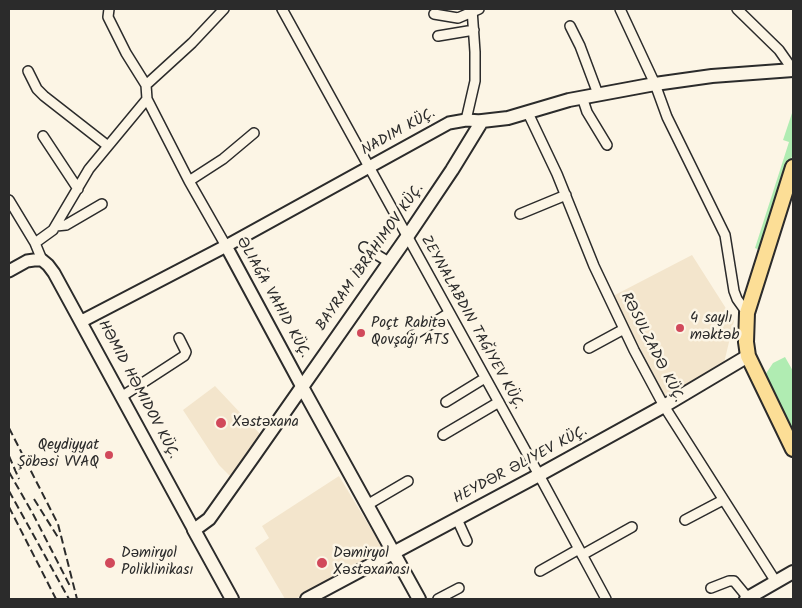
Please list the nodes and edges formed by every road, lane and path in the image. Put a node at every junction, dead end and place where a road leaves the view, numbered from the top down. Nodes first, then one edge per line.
1 (109, 9) edge
2 (224, 9) edge
3 (282, 9) edge
4 (620, 9) edge
5 (737, 9) edge
6 (474, 10) edge
7 (434, 14) dead end
8 (570, 26) dead end
9 (474, 30) junction
10 (438, 36) dead end
11 (793, 70) edge
12 (28, 71) dead end
13 (655, 84) junction
14 (146, 85) junction
15 (598, 94) junction
16 (582, 97) junction
17 (147, 98) junction
18 (528, 113) junction
19 (466, 120) junction
20 (482, 121) junction
21 (254, 133) dead end
22 (43, 136) dead end
23 (607, 145) dead end
24 (108, 146) junction
25 (793, 167) edge
26 (369, 168) junction
27 (189, 181) junction
28 (78, 189) junction
29 (566, 195) junction
30 (793, 197) edge
31 (9, 200) edge
32 (102, 204) dead end
33 (520, 214) dead end
34 (56, 226) junction
35 (407, 237) junction
36 (35, 243) junction
37 (226, 246) junction
38 (364, 246) dead end
39 (42, 260) junction
40 (389, 262) junction
41 (9, 271) edge
42 (449, 313) junction
43 (747, 313) junction
44 (82, 321) junction
45 (624, 329) junction
46 (412, 336) dead end
47 (747, 337) junction
48 (178, 338) dead end
49 (589, 348) dead end
50 (748, 356) junction
51 (485, 378) junction
52 (302, 387) junction
53 (121, 397) junction
54 (446, 402) dead end
55 (499, 402) junction
56 (664, 406) junction
57 (443, 436) dead end
58 (793, 449) edge
59 (539, 475) junction
60 (408, 481) dead end
61 (724, 500) junction
62 (367, 505) junction
63 (457, 519) junction
64 (685, 520) dead end
65 (632, 528) dead end
66 (194, 530) junction
67 (467, 541) dead end
68 (580, 552) junction
69 (394, 553) junction
70 (540, 571) dead end
71 (793, 572) edge
72 (776, 582) junction
73 (459, 588) dead end
74 (712, 588) dead end
75 (751, 598) edge
76 (232, 599) edge
77 (307, 599) edge
78 (419, 599) edge
79 (438, 599) edge
80 (606, 599) edge

1 - 14 street, ƏLIAĞA VAHID KÜÇ.
2 - 14 street
3 - 26 street
4 - 13 street
5 - 11 street
6 - 7 street
6 - 9 street
8 - 15 street
9 - 10 street
9 - 19 street
11 - 13 main road, NADIM KÜÇ.
12 - 24 street
13 - 15 main road, NADIM KÜÇ.
13 - 43 street
14 - 17 street, ƏLIAĞA VAHID KÜÇ.
15 - 16 main road, NADIM KÜÇ.
16 - 18 main road, NADIM KÜÇ.
16 - 23 street
17 - 24 street
17 - 27 street, ƏLIAĞA VAHID KÜÇ.
18 - 20 main road, NADIM KÜÇ.
18 - 29 street, RƏSULZADƏ KÜÇ.
19 - 20 street, NADIM KÜÇ.
19 - 26 street, NADIM KÜÇ.
20 - 35 main road, BAYRAM İBRAHIMOV KÜÇ.
21 - 27 street
22 - 28 street
24 - 28 street
25 - 43 main road
26 - 35 street
26 - 37 street, NADIM KÜÇ.
27 - 37 street, ƏLIAĞA VAHID KÜÇ.
28 - 34 street
29 - 33 street
29 - 45 street, RƏSULZADƏ KÜÇ.
30 - 47 main road
31 - 36 street, HƏMID HƏMIDOV KÜÇ.
32 - 34 street
34 - 36 street
35 - 40 main road, BAYRAM İBRAHIMOV KÜÇ.
35 - 42 street
36 - 39 street, HƏMID HƏMIDOV KÜÇ.
37 - 44 street, NADIM KÜÇ.
37 - 52 street, ƏLIAĞA VAHID KÜÇ.
38 - 40 street
39 - 41 street
39 - 44 street, HƏMID HƏMIDOV KÜÇ.
40 - 52 main road, BAYRAM İBRAHIMOV KÜÇ.
42 - 46 street
42 - 51 street
43 - 47 main road
44 - 53 street, HƏMID HƏMIDOV KÜÇ.
45 - 49 street
45 - 56 street, RƏSULZADƏ KÜÇ.
47 - 50 main road
48 - 53 street
50 - 56 main road, HEYDƏR ƏLIYEV KÜÇ.
50 - 58 main road
51 - 54 street
51 - 55 street
52 - 62 main road, ƏLIAĞA VAHID KÜÇ.
52 - 66 main road, BAYRAM İBRAHIMOV KÜÇ.
53 - 66 street, HƏMID HƏMIDOV KÜÇ.
55 - 57 street
55 - 59 street
56 - 59 main road, HEYDƏR ƏLIYEV KÜÇ.
56 - 61 street, RƏSULZADƏ KÜÇ.
59 - 63 main road, HEYDƏR ƏLIYEV KÜÇ.
59 - 68 street
60 - 62 street
61 - 64 street
61 - 72 street, RƏSULZADƏ KÜÇ.
62 - 69 main road, ƏLIAĞA VAHID KÜÇ.
63 - 67 street
63 - 69 main road, HEYDƏR ƏLIYEV KÜÇ.
65 - 68 street
66 - 76 main road, HƏMID HƏMIDOV KÜÇ.
68 - 70 street
68 - 80 street
69 - 77 main road, HEYDƏR ƏLIYEV KÜÇ.
69 - 78 main road, ƏLIAĞA VAHID KÜÇ.
71 - 72 main road
72 - 75 main road
73 - 79 street
74 - 75 street

